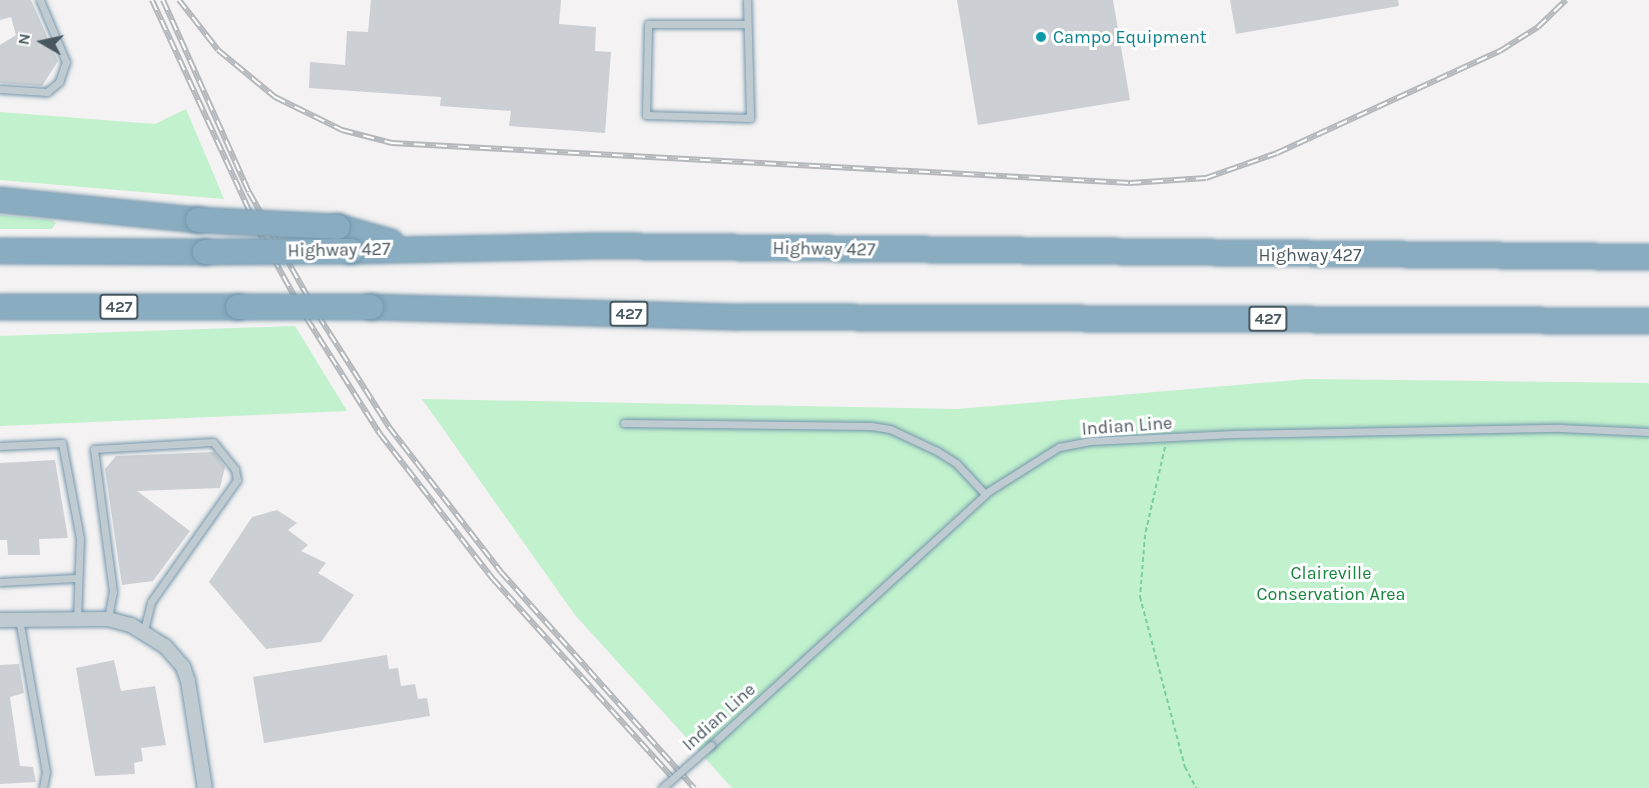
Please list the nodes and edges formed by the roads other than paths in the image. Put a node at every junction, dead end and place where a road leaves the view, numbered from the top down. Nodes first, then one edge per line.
1 (40, 0) edge
2 (747, 0) edge
3 (747, 24) junction
4 (0, 89) edge
5 (0, 200) edge
6 (411, 248) junction
7 (0, 251) edge
8 (1649, 257) edge
9 (0, 307) edge
10 (1649, 321) edge
11 (624, 423) dead end
12 (1649, 432) edge
13 (0, 446) edge
14 (985, 494) junction
15 (76, 578) junction
16 (0, 582) edge
17 (19, 619) junction
18 (77, 619) junction
19 (108, 619) junction
20 (0, 620) edge
21 (144, 631) junction
22 (43, 788) edge
23 (205, 788) edge
24 (662, 788) edge

1 - 4 lane
2 - 3 lane
3 - 3 lane
5 - 6 highway, bridge
6 - 7 highway, Highway 427, bridge
6 - 8 highway, Highway 427
9 - 10 highway, 427, bridge
11 - 14 lane
12 - 14 lane, Indian Line
13 - 15 lane
14 - 24 lane, Indian Line, bridge
15 - 16 lane
15 - 18 lane
17 - 18 street
17 - 20 street
17 - 22 lane
18 - 19 street
19 - 21 street
19 - 21 lane
21 - 23 street

